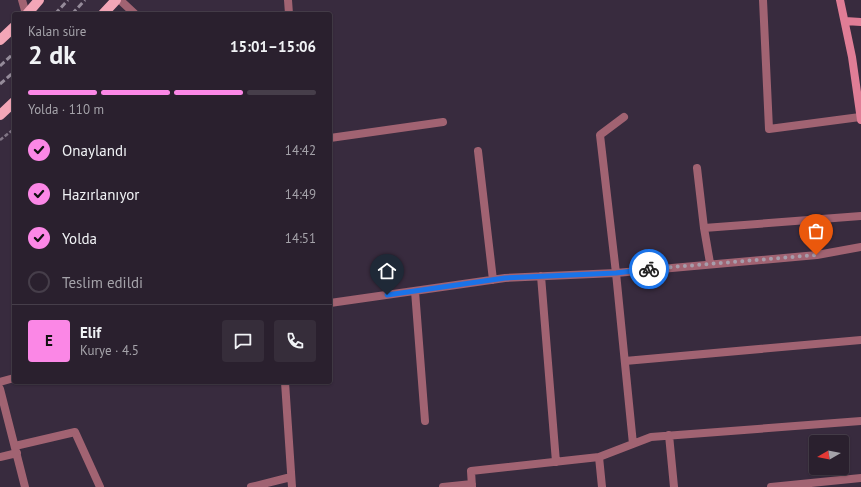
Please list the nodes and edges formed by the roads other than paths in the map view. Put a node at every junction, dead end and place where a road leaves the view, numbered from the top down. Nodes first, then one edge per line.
1 (22, 0) edge
2 (39, 0) edge
3 (116, 0) edge
4 (120, 0) edge
5 (288, 0) edge
6 (763, 0) edge
7 (840, 0) edge
8 (25, 12) edge
9 (28, 12) edge
10 (105, 12) edge
11 (133, 12) edge
12 (289, 12) edge
13 (845, 21) junction
14 (861, 22) edge
15 (12, 29) edge
16 (0, 40) edge
17 (12, 104) edge
18 (0, 115) edge
19 (624, 117) dead end
20 (860, 117) edge
21 (861, 120) edge
22 (443, 122) dead end
23 (332, 138) edge
24 (478, 151) dead end
25 (697, 168) dead end
26 (861, 216) edge
27 (704, 228) junction
28 (861, 247) edge
29 (710, 264) junction
30 (616, 273) junction
31 (541, 276) junction
32 (493, 280) junction
33 (415, 291) junction
34 (332, 303) edge
35 (861, 340) edge
36 (625, 361) junction
37 (12, 379) edge
38 (0, 382) edge
39 (285, 384) edge
40 (0, 389) edge
41 (425, 421) dead end
42 (861, 421) edge
43 (669, 435) junction
44 (633, 444) junction
45 (16, 449) junction
46 (0, 457) edge
47 (599, 457) junction
48 (556, 462) junction
49 (291, 477) junction
50 (861, 478) edge
51 (472, 485) edge
52 (25, 487) edge
53 (100, 487) edge
54 (251, 487) edge
55 (292, 487) edge
56 (443, 487) edge
57 (602, 487) edge
58 (674, 487) edge
59 (770, 487) edge

1 - 8 street
2 - 9 main road
3 - 10 main road
4 - 11 street
5 - 12 street
6 - 20 street
7 - 13 street
13 - 14 street
13 - 20 street
15 - 16 main road
17 - 18 main road
19 - 30 street
20 - 21 street
22 - 23 street
24 - 32 street
25 - 27 street
26 - 27 street
27 - 29 street
28 - 29 street
29 - 30 street
30 - 31 street
30 - 36 street
31 - 32 street
31 - 48 street
32 - 33 street
33 - 34 street
33 - 41 street
35 - 36 street
36 - 44 street
37 - 38 street
39 - 49 street
40 - 45 street
42 - 43 street
43 - 44 street
43 - 58 street
44 - 47 street
45 - 46 street
45 - 52 street
45 - 53 street
47 - 48 street
47 - 57 street
48 - 51 street
49 - 54 street
49 - 55 street
50 - 59 street
51 - 56 street

